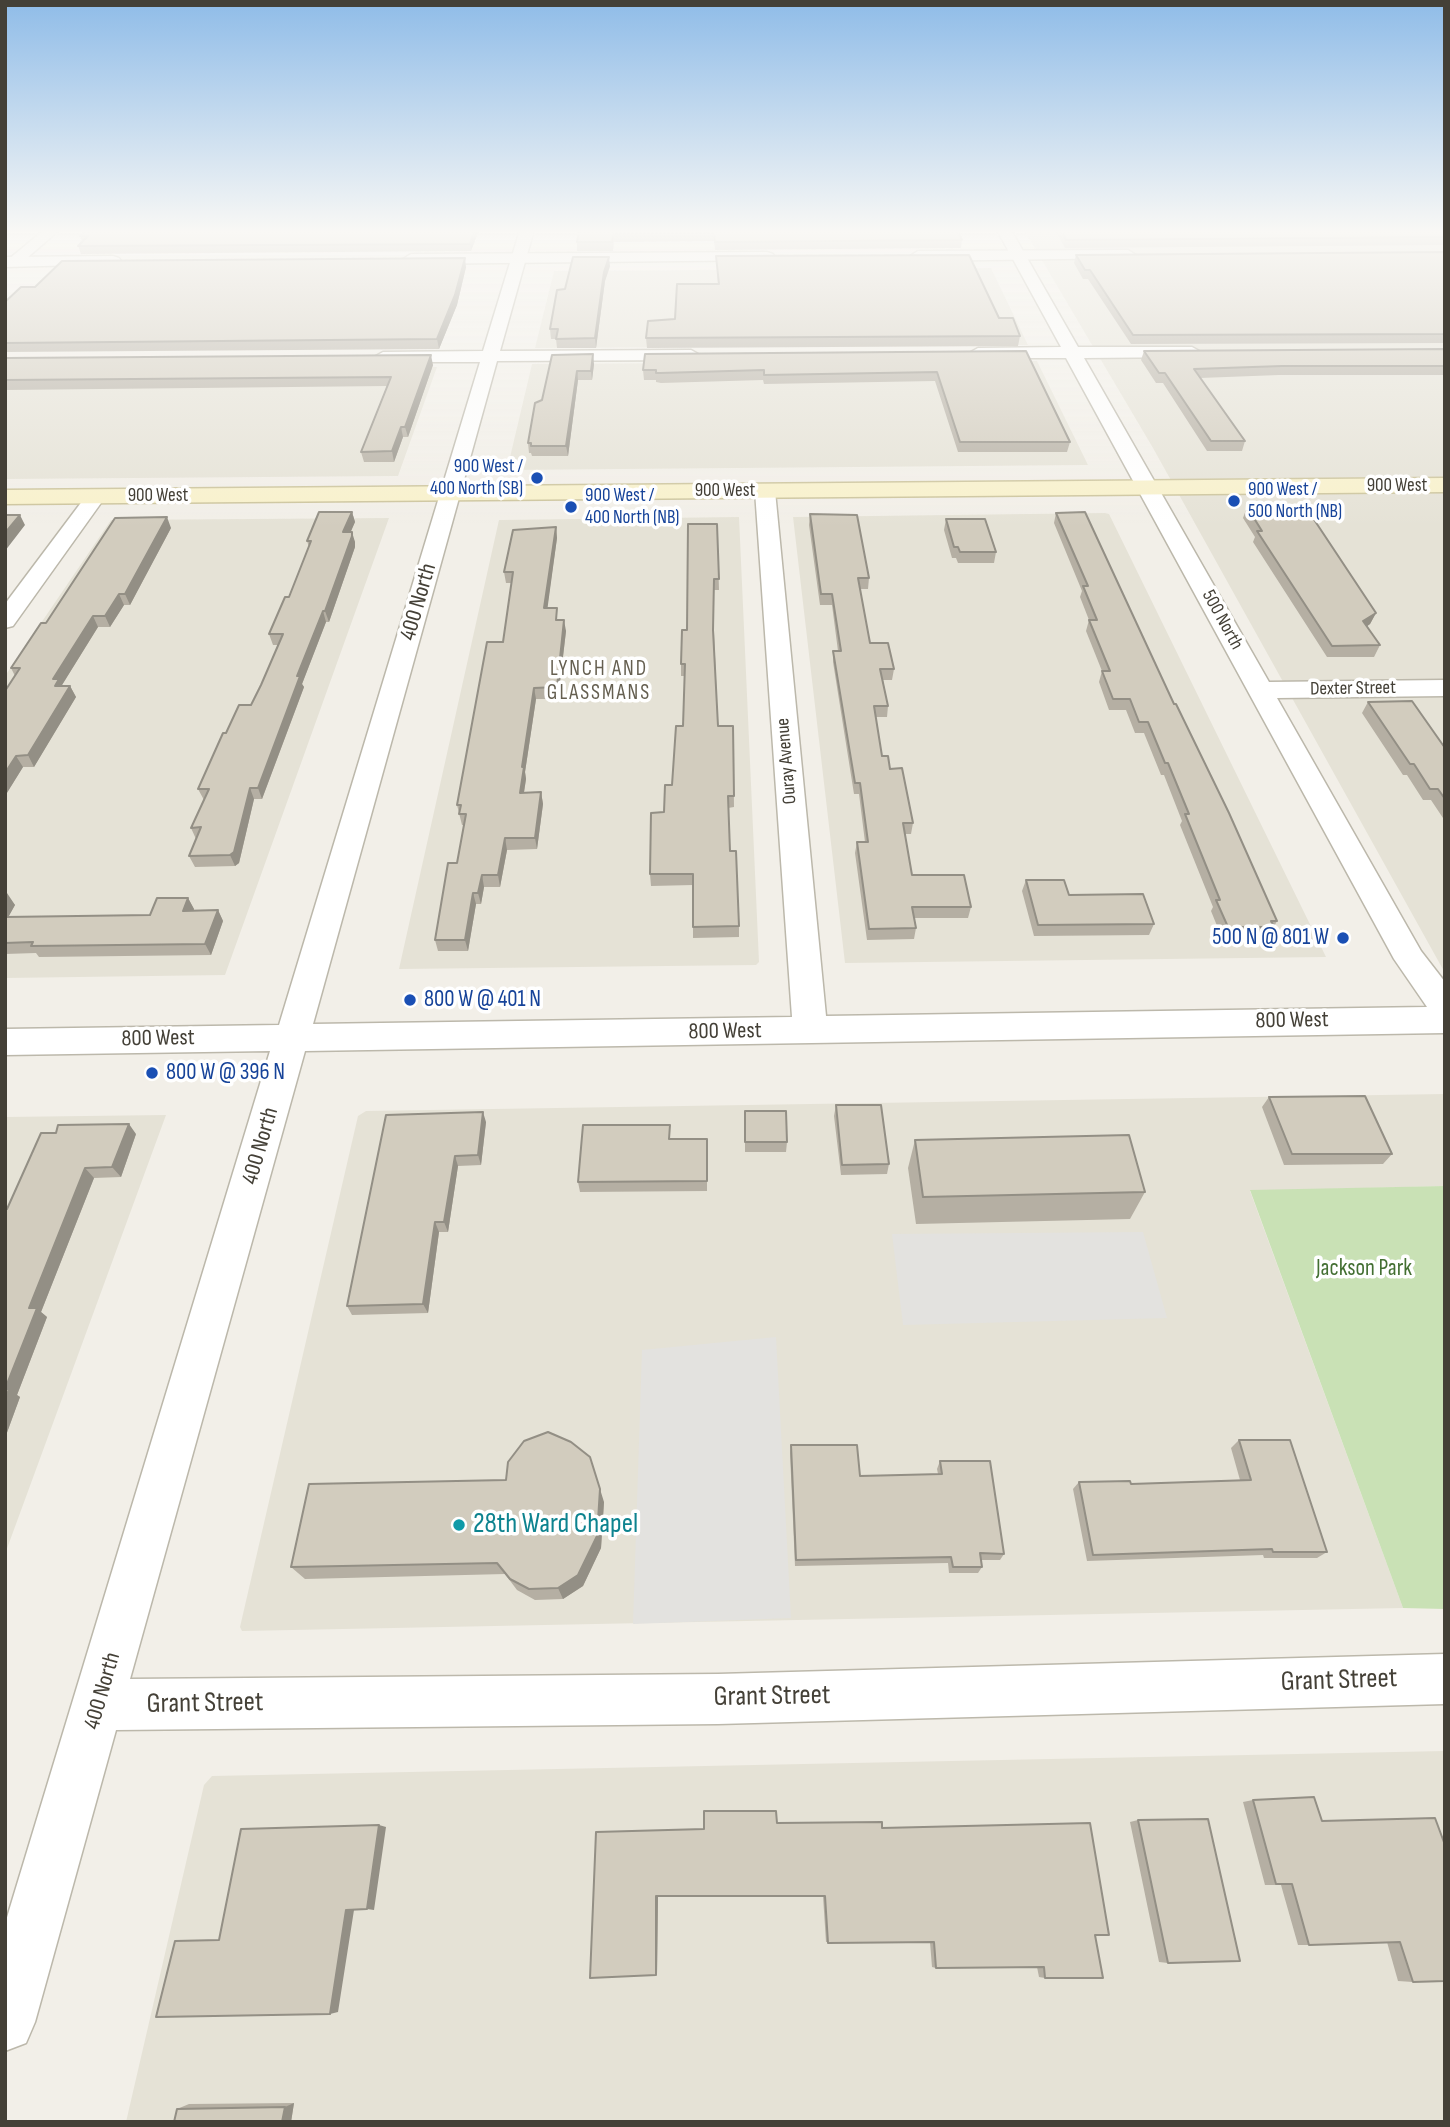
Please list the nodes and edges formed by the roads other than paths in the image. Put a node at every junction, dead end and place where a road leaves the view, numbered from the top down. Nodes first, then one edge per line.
1 (499, 329) edge
2 (1060, 329) edge
3 (1211, 352) edge
4 (1073, 353) junction
5 (956, 354) edge
6 (712, 355) edge
7 (491, 357) junction
8 (363, 358) edge
9 (1445, 485) edge
10 (1149, 488) junction
11 (765, 491) junction
12 (451, 494) junction
13 (96, 496) junction
14 (5, 497) edge
15 (5, 621) edge
16 (1445, 688) edge
17 (1261, 690) junction
18 (1445, 1007) edge
19 (1445, 1020) edge
20 (810, 1030) junction
21 (293, 1038) junction
22 (5, 1042) edge
23 (1445, 1679) edge
24 (99, 1705) junction
25 (5, 2022) edge

1 - 7 street, 400 North
2 - 4 street, 500 North
3 - 4 street
4 - 5 street
4 - 10 street, 500 North
6 - 7 street
7 - 8 street
7 - 12 street, 400 North
9 - 10 main road, 900 West
10 - 11 main road, 900 West
10 - 17 street, 500 North
11 - 12 main road, 900 West
11 - 20 street, Ouray Avenue
12 - 13 main road, 900 West
12 - 21 street, 400 North
13 - 14 main road, 900 West
13 - 15 street
16 - 17 street, Dexter Street
17 - 18 street, 500 North
19 - 20 street, 800 West
20 - 21 street, 800 West
21 - 22 street, 800 West
21 - 24 street, 400 North
23 - 24 street, Grant Street
24 - 25 street, 400 North

